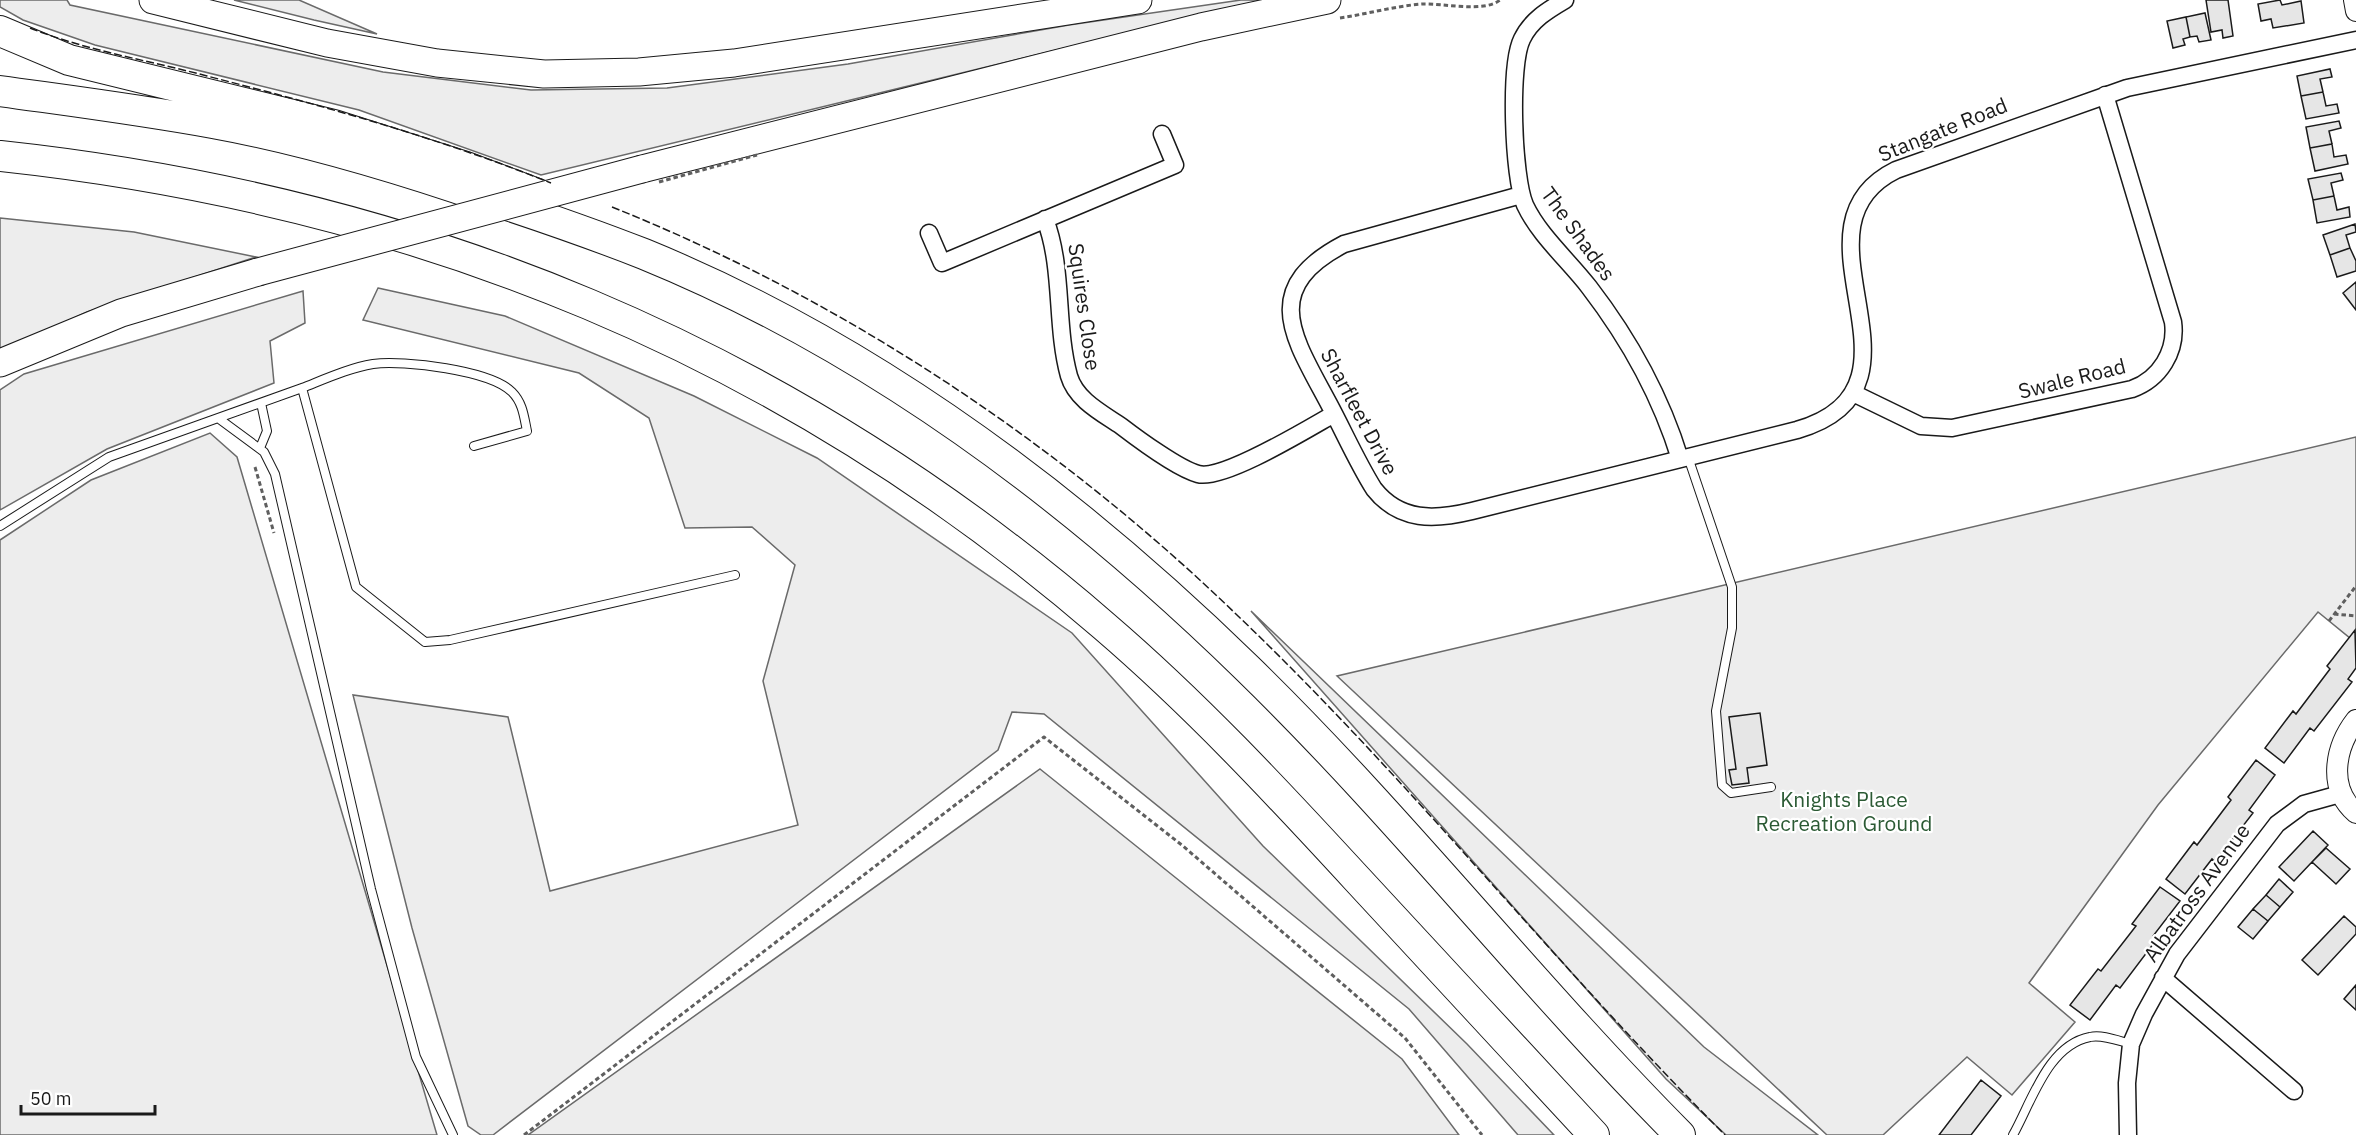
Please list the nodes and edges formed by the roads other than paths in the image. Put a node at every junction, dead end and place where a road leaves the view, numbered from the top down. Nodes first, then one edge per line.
1 (153, 0) edge
2 (1138, 0) edge
3 (1327, 0) edge
4 (1565, 0) edge
5 (2354, 0) edge
6 (2356, 11) edge
7 (0, 31) edge
8 (2356, 40) edge
9 (0, 91) edge
10 (2105, 94) junction
11 (1162, 134) dead end
12 (0, 156) edge
13 (1521, 195) junction
14 (1045, 219) junction
15 (929, 233) dead end
16 (645, 255) junction
17 (0, 363) edge
18 (302, 388) junction
19 (1853, 393) junction
20 (261, 403) junction
21 (1334, 414) junction
22 (218, 418) junction
23 (474, 446) dead end
24 (260, 448) junction
25 (1684, 458) junction
26 (0, 526) edge
27 (735, 575) dead end
28 (2356, 720) edge
29 (1771, 787) dead end
30 (2340, 794) junction
31 (2356, 813) edge
32 (2163, 978) junction
33 (2131, 1044) junction
34 (2294, 1091) dead end
35 (453, 1135) edge
36 (1594, 1135) edge
37 (1680, 1135) edge
38 (2013, 1135) edge
39 (2128, 1135) edge

1 - 2 highway
3 - 17 highway, bridge
4 - 13 street, The Shades
5 - 6 street
7 - 16 highway
8 - 10 street, Stangate Road
9 - 16 highway
10 - 19 street, Stangate Road
10 - 19 street, Swale Road
11 - 14 street, Squires Close
12 - 36 highway
13 - 21 street, Sharfleet Drive
13 - 25 street, The Shades
14 - 15 street, Squires Close
14 - 21 street, Squires Close
16 - 37 highway
18 - 20 lane
18 - 23 lane
18 - 27 lane
19 - 25 street, Stangate Road
20 - 22 lane
20 - 24 lane
21 - 25 street, Sharfleet Drive
22 - 24 lane
22 - 26 lane
24 - 35 lane
25 - 29 lane
28 - 30 street
30 - 31 street
30 - 32 street, Albatross Avenue
32 - 33 street, Albatross Avenue
32 - 34 street
33 - 38 lane
33 - 39 street, Albatross Avenue

